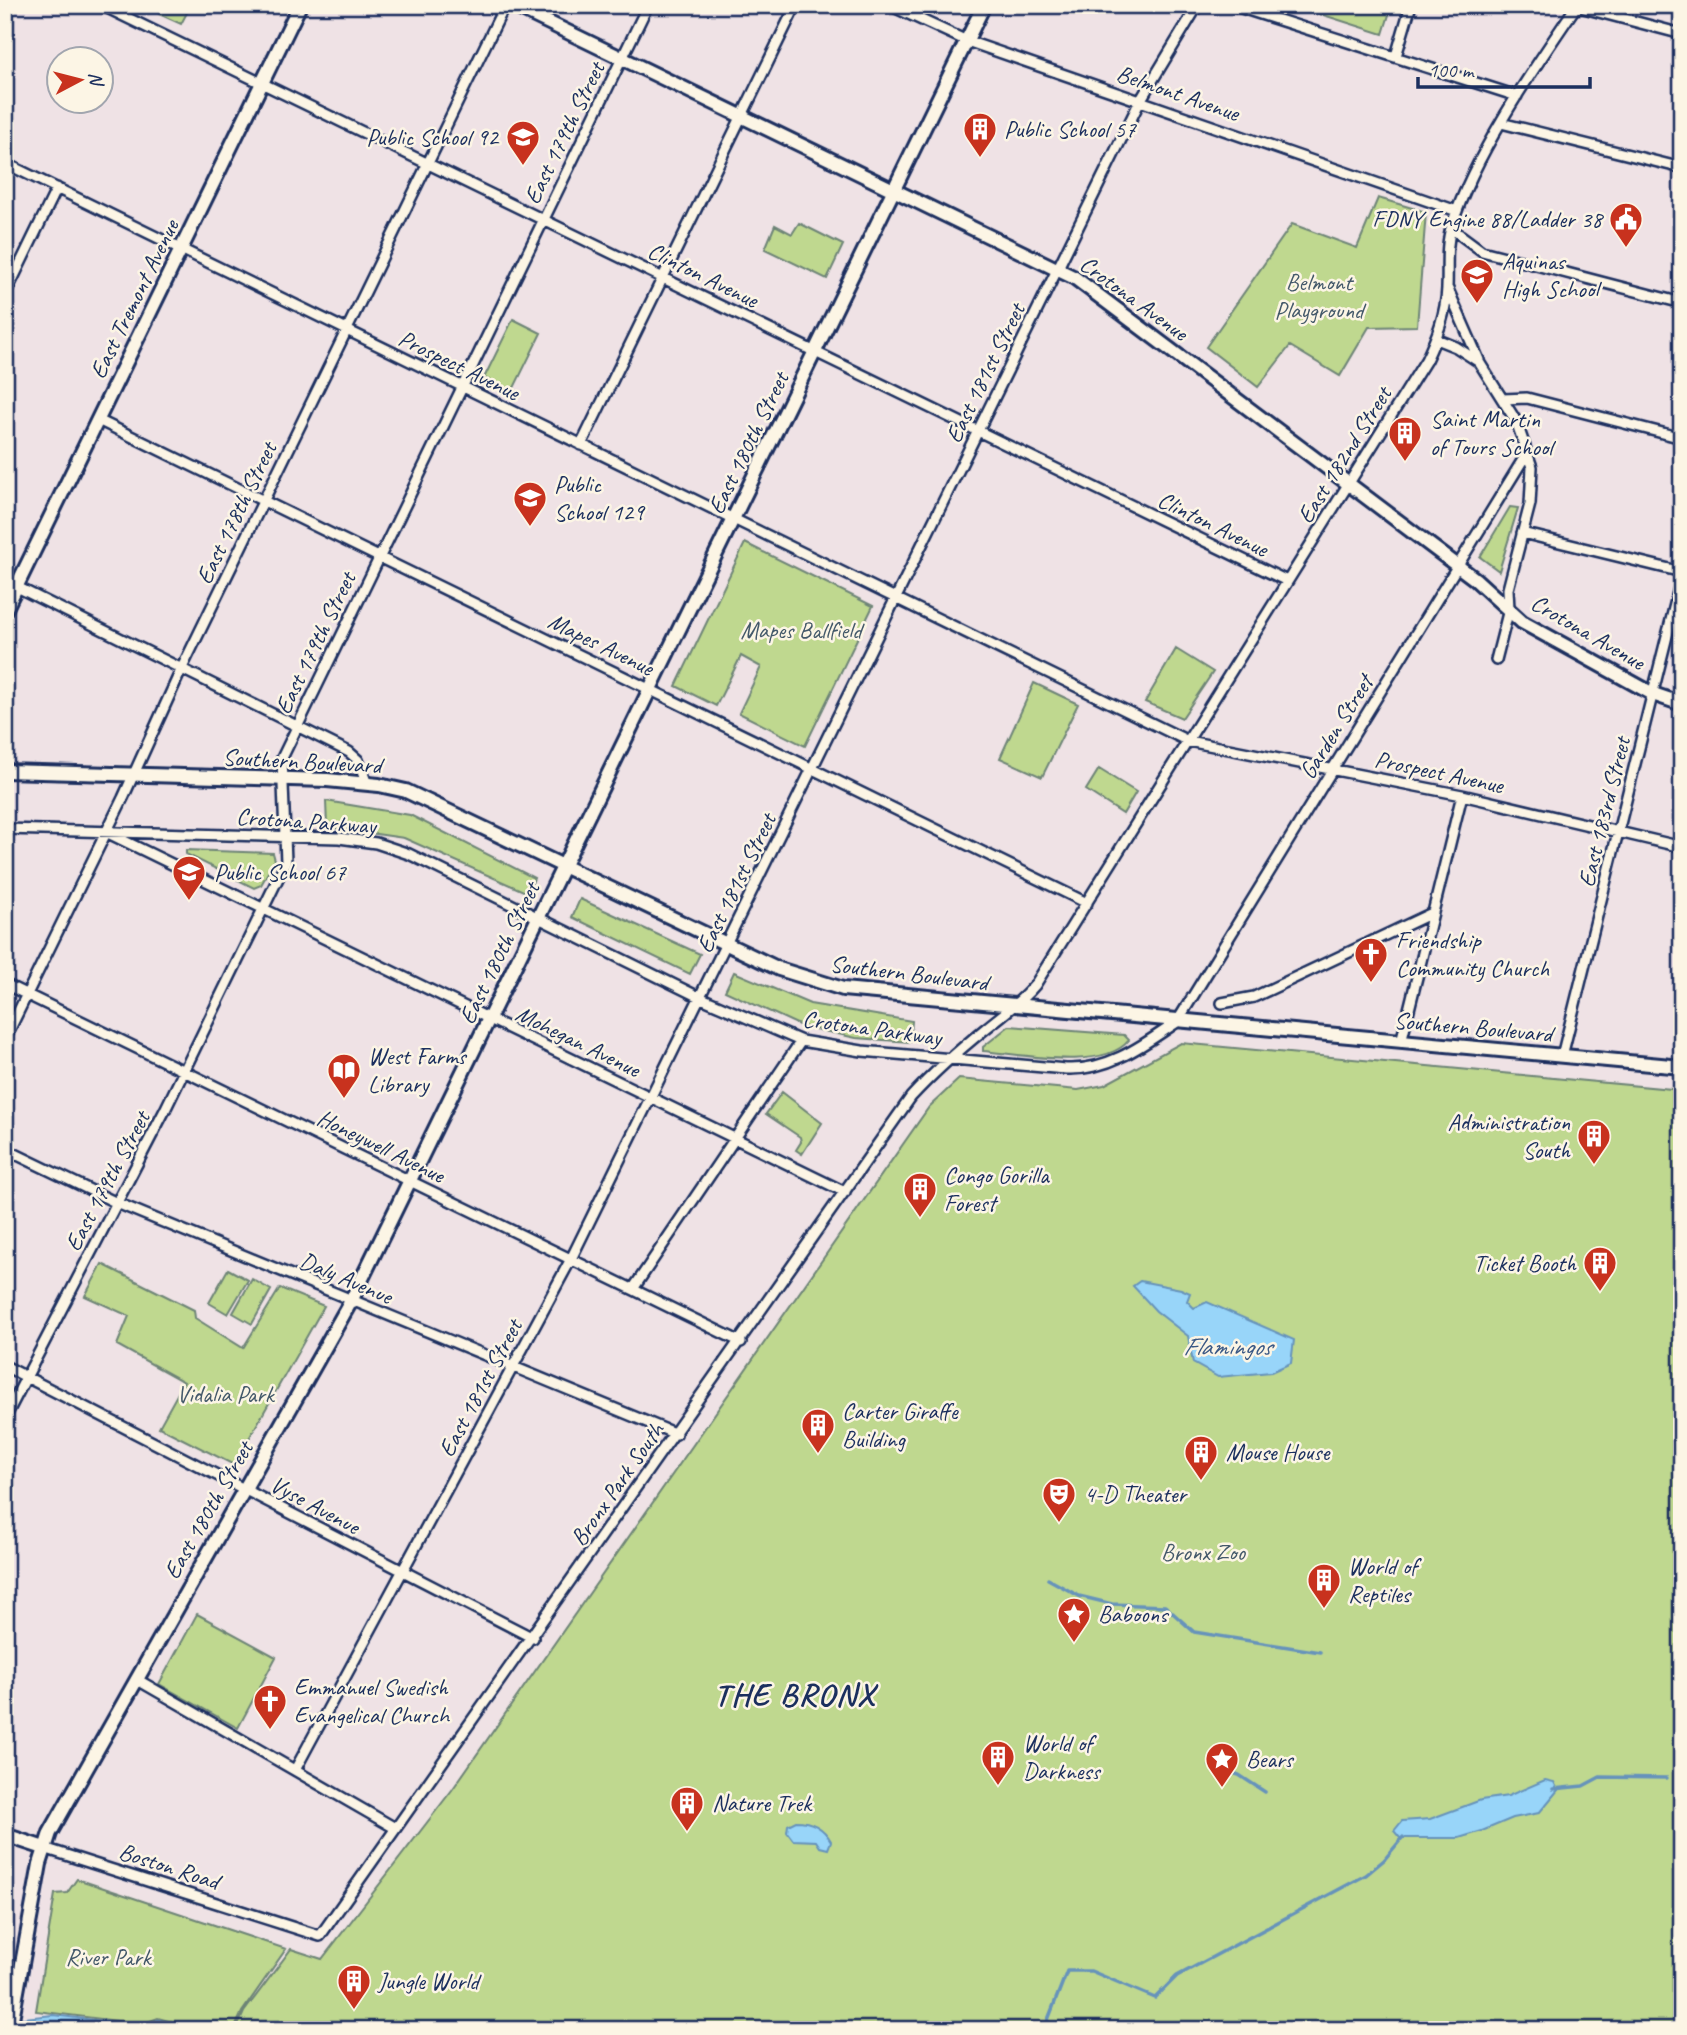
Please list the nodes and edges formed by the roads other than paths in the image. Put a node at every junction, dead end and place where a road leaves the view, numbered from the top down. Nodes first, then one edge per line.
1 (102, 5) edge
2 (300, 5) edge
3 (505, 5) edge
4 (512, 5) edge
5 (648, 5) edge
6 (796, 5) edge
7 (889, 5) edge
8 (984, 5) edge
9 (1198, 5) edge
10 (1232, 5) edge
11 (1411, 5) edge
12 (1576, 6) edge
13 (1682, 34) edge
14 (967, 41) junction
15 (1396, 56) junction
16 (623, 57) junction
17 (262, 83) junction
18 (1517, 96) junction
19 (1140, 101) junction
20 (743, 114) junction
21 (1502, 123) junction
22 (5, 163) edge
23 (429, 163) junction
24 (1682, 168) edge
25 (57, 188) junction
26 (894, 189) junction
27 (1457, 211) junction
28 (544, 219) junction
29 (1451, 228) junction
30 (181, 249) junction
31 (1057, 269) junction
32 (664, 277) junction
33 (1447, 287) junction
34 (5, 295) edge
35 (1682, 303) edge
36 (346, 332) junction
37 (1436, 339) junction
38 (815, 352) junction
39 (1479, 362) junction
40 (461, 388) junction
41 (1503, 399) junction
42 (98, 420) junction
43 (978, 430) junction
44 (1682, 438) edge
45 (581, 445) junction
46 (1527, 453) junction
47 (1348, 484) junction
48 (264, 501) junction
49 (733, 521) junction
50 (1522, 533) junction
51 (379, 557) junction
52 (1459, 567) junction
53 (1682, 574) edge
54 (1287, 581) junction
55 (11, 584) edge
56 (896, 600) junction
57 (1509, 609) junction
58 (5, 610) edge
59 (1496, 660) dead end
60 (182, 668) junction
61 (651, 690) junction
62 (1653, 694) junction
63 (1682, 704) edge
64 (297, 725) junction
65 (1188, 741) junction
66 (813, 769) junction
67 (5, 771) edge
68 (1332, 771) junction
69 (132, 775) junction
70 (284, 779) junction
71 (367, 784) junction
72 (1462, 795) junction
73 (5, 829) edge
74 (1619, 831) junction
75 (106, 832) junction
76 (287, 837) junction
77 (1682, 847) edge
78 (564, 866) junction
79 (1087, 903) junction
80 (263, 908) junction
81 (1432, 913) junction
82 (541, 917) junction
83 (728, 945) junction
84 (5, 984) edge
85 (27, 995) junction
86 (699, 997) junction
87 (1222, 1003) dead end
88 (1016, 1007) junction
89 (491, 1020) junction
90 (1177, 1022) junction
91 (5, 1039) edge
92 (801, 1041) junction
93 (1401, 1042) junction
94 (1562, 1056) junction
95 (951, 1059) junction
96 (1682, 1067) edge
97 (184, 1070) junction
98 (650, 1097) junction
99 (734, 1139) junction
100 (5, 1149) edge
101 (411, 1182) junction
102 (845, 1192) junction
103 (117, 1203) junction
104 (571, 1259) junction
105 (633, 1289) junction
106 (351, 1301) junction
107 (741, 1342) junction
108 (5, 1366) edge
109 (513, 1368) junction
110 (26, 1377) junction
111 (5, 1418) edge
112 (676, 1434) junction
113 (244, 1489) junction
114 (402, 1572) junction
115 (533, 1639) junction
116 (136, 1679) junction
117 (295, 1770) junction
118 (396, 1828) junction
119 (5, 1835) edge
120 (44, 1848) junction
121 (320, 1936) joint
122 (13, 2018) edge

1 - 17 street, Clinton Avenue
2 - 17 main road, East Tremont Avenue
3 - 23 street, East 178th Street
4 - 16 main road, Crotona Avenue
5 - 16 street, East 179th Street
6 - 20 street
7 - 14 street, Belmont Avenue
8 - 14 main road, East 180th Street
9 - 19 street, East 181st Street
10 - 15 street
11 - 15 street
12 - 13 street
12 - 18 street, East 182nd Street
14 - 19 street, Belmont Avenue
14 - 26 main road, East 180th Street
15 - 18 street
16 - 20 main road, Crotona Avenue
16 - 28 street, East 179th Street
17 - 23 street, Clinton Avenue
17 - 30 main road, East Tremont Avenue
18 - 21 street, East 182nd Street
19 - 27 street, Belmont Avenue
19 - 31 street, East 181st Street
20 - 26 main road, Crotona Avenue
20 - 32 street
21 - 24 street
21 - 27 street, East 182nd Street
22 - 25 street, Prospect Avenue
23 - 28 street, Clinton Avenue
23 - 36 street, East 178th Street
25 - 30 street, Prospect Avenue
25 - 34 street
26 - 31 main road, Crotona Avenue
26 - 38 main road, East 180th Street
27 - 29 street, East 182nd Street
28 - 32 street, Clinton Avenue
28 - 40 street, East 179th Street
29 - 33 street, East 182nd Street
29 - 35 street
30 - 36 street, Prospect Avenue
30 - 42 main road, East Tremont Avenue
31 - 43 street, East 181st Street
31 - 47 main road, Crotona Avenue
32 - 38 street, Clinton Avenue
32 - 45 street
33 - 37 street, East 182nd Street
33 - 39 street
36 - 40 street, Prospect Avenue
36 - 48 street, East 178th Street
37 - 39 street
37 - 47 street, East 182nd Street
38 - 43 street, Clinton Avenue
38 - 49 main road, East 180th Street
39 - 41 street
40 - 45 street, Prospect Avenue
40 - 51 street, East 179th Street
41 - 44 street
41 - 46 street
42 - 48 street, Mapes Avenue
42 - 55 main road, East Tremont Avenue
43 - 54 street, Clinton Avenue
43 - 56 street, East 181st Street
45 - 49 street, Prospect Avenue
46 - 50 street
46 - 52 street, Garden Street
47 - 52 main road, Crotona Avenue
47 - 54 street, East 182nd Street
48 - 51 street, Mapes Avenue
48 - 60 street, East 178th Street
49 - 56 street, Prospect Avenue
49 - 61 main road, East 180th Street
50 - 53 street
50 - 57 street
51 - 61 street, Mapes Avenue
51 - 64 street, East 179th Street
52 - 57 main road, Crotona Avenue
52 - 68 street, Garden Street
53 - 62 street, East 183rd Street
54 - 65 street, East 182nd Street
55 - 58 main road, East Tremont Avenue
55 - 60 street
56 - 65 street, Prospect Avenue
56 - 66 street, East 181st Street
57 - 59 street
57 - 62 main road, Crotona Avenue
60 - 64 street
60 - 69 street, East 178th Street
61 - 66 street, Mapes Avenue
61 - 78 main road, East 180th Street
62 - 63 main road, Crotona Avenue
62 - 74 street, East 183rd Street
64 - 70 street, East 179th Street
64 - 71 street
65 - 68 street, Prospect Avenue
65 - 79 street, East 182nd Street
66 - 79 street, Mapes Avenue
66 - 83 street, East 181st Street
67 - 69 main road, Southern Boulevard
68 - 72 street, Prospect Avenue
68 - 90 street, Garden Street
69 - 70 main road, Southern Boulevard
69 - 75 street, East 178th Street
70 - 71 main road, Southern Boulevard
70 - 76 street, East 179th Street
71 - 78 main road, Southern Boulevard
72 - 74 street, Prospect Avenue
72 - 81 street
73 - 75 street, Crotona Parkway
74 - 77 street, Prospect Avenue
74 - 94 street, East 183rd Street
75 - 76 street, Crotona Parkway
75 - 80 street, Mohegan Avenue
75 - 85 street, East 178th Street
76 - 80 street, East 179th Street
76 - 82 street, Crotona Parkway
78 - 82 main road, East 180th Street
78 - 83 main road, Southern Boulevard
79 - 88 street, East 182nd Street
80 - 89 street, Mohegan Avenue
80 - 97 street, East 179th Street
81 - 87 street
81 - 93 street
82 - 86 street, Crotona Parkway
82 - 89 main road, East 180th Street
83 - 86 street, East 181st Street
83 - 88 main road, Southern Boulevard
84 - 85 street, Honeywell Avenue
85 - 91 street, East 178th Street
85 - 97 street, Honeywell Avenue
86 - 92 street, Crotona Parkway
86 - 98 street, East 181st Street
88 - 90 main road, Southern Boulevard
88 - 95 street, East 182nd Street
89 - 98 street, Mohegan Avenue
89 - 101 main road, East 180th Street
90 - 93 main road, Southern Boulevard
90 - 95 street, Crotona Parkway
92 - 95 street, Crotona Parkway
92 - 99 street
93 - 94 main road, Southern Boulevard
94 - 96 main road, Southern Boulevard
95 - 102 street, Bronx Park South
97 - 101 street, Honeywell Avenue
97 - 103 street, East 179th Street
98 - 99 street, Mohegan Avenue
98 - 104 street, East 181st Street
99 - 102 street, Mohegan Avenue
99 - 105 street
100 - 103 street, Daly Avenue
101 - 104 street, Honeywell Avenue
101 - 106 main road, East 180th Street
102 - 107 street, Bronx Park South
103 - 106 street, Daly Avenue
103 - 110 street, East 179th Street
104 - 105 street, Honeywell Avenue
104 - 109 street, East 181st Street
105 - 107 street, Honeywell Avenue
106 - 109 street, Daly Avenue
106 - 113 main road, East 180th Street
107 - 112 street, Bronx Park South
108 - 110 street, Vyse Avenue
109 - 112 street, Daly Avenue
109 - 114 street, East 181st Street
110 - 111 street, East 179th Street
110 - 113 street, Vyse Avenue
112 - 115 street, Bronx Park South
113 - 114 street, Vyse Avenue
113 - 116 main road, East 180th Street
114 - 115 street, Vyse Avenue
114 - 117 street, East 181st Street
115 - 118 street, Bronx Park South
116 - 117 street
116 - 120 main road, East 180th Street
117 - 118 street
118 - 121 street, Bronx Park South
119 - 120 main road, Boston Road
120 - 121 street, Boston Road
120 - 122 main road, East 180th Street

